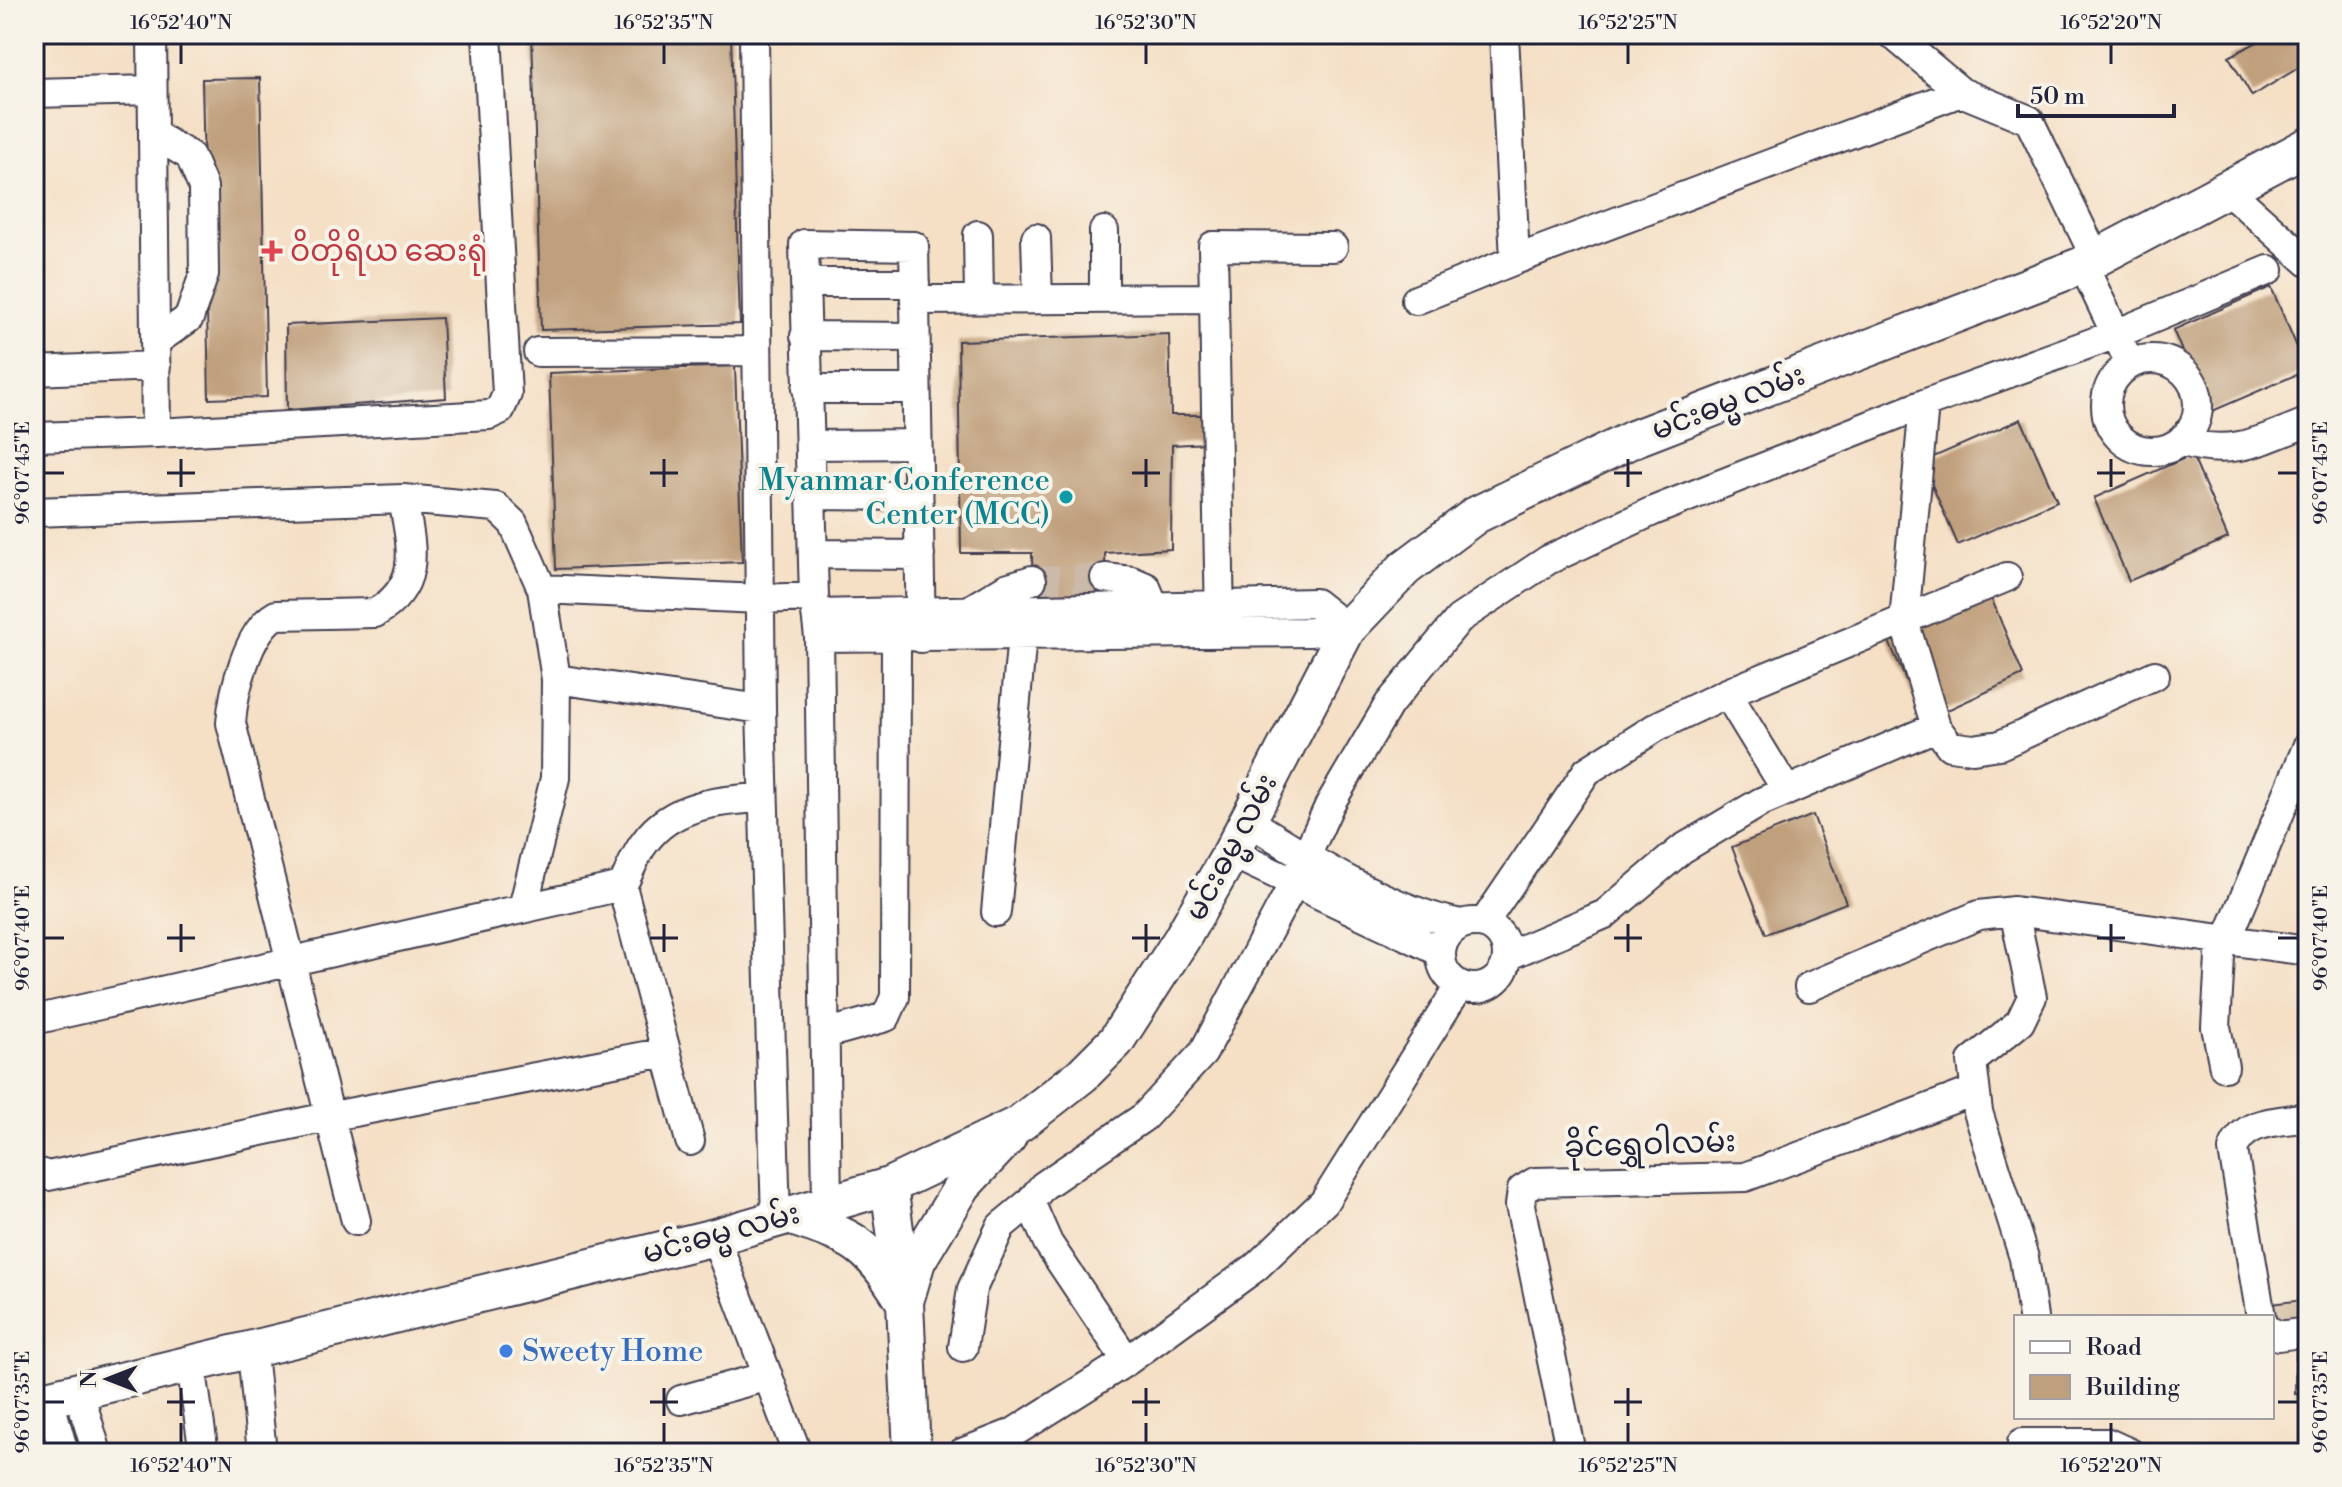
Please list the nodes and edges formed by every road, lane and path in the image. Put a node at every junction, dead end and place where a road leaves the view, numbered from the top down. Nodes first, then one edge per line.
1 (152, 34) edge
2 (487, 34) edge
3 (754, 34) edge
4 (1504, 34) edge
5 (1892, 34) edge
6 (151, 90) junction
7 (1961, 92) junction
8 (34, 93) edge
9 (153, 134) junction
10 (2308, 146) edge
11 (2228, 190) junction
12 (1104, 231) dead end
13 (978, 235) dead end
14 (1036, 238) dead end
15 (1333, 247) dead end
16 (1515, 260) junction
17 (2090, 262) junction
18 (2308, 262) edge
19 (2269, 270) dead end
20 (805, 283) junction
21 (915, 292) junction
22 (1213, 298) junction
23 (979, 299) junction
24 (1038, 299) junction
25 (1104, 299) junction
26 (1416, 300) dead end
27 (2116, 334) junction
28 (805, 336) junction
29 (915, 337) junction
30 (755, 351) junction
31 (538, 352) dead end
32 (156, 354) junction
33 (2130, 365) junction
34 (34, 371) edge
35 (807, 389) junction
36 (915, 389) junction
37 (1924, 404) junction
38 (2308, 422) edge
39 (156, 433) junction
40 (34, 437) edge
41 (2181, 441) junction
42 (916, 444) junction
43 (810, 445) junction
44 (812, 495) junction
45 (918, 496) junction
46 (403, 499) junction
47 (34, 512) edge
48 (813, 554) junction
49 (920, 555) junction
50 (2007, 577) dead end
51 (1105, 578) tunnel mouth
52 (1032, 580) tunnel mouth
53 (542, 589) junction
54 (759, 599) junction
55 (1153, 604) junction
56 (967, 612) junction
57 (816, 616) junction
58 (1220, 618) junction
59 (1349, 620) junction
60 (1904, 621) junction
61 (1070, 622) junction
62 (914, 629) junction
63 (1022, 636) junction
64 (2155, 675) dead end
65 (556, 679) junction
66 (1727, 693) junction
67 (761, 709) junction
68 (1936, 727) junction
69 (2308, 745) edge
70 (1787, 791) junction
71 (763, 798) junction
72 (1247, 820) junction
73 (1231, 853) junction
74 (1306, 857) junction
75 (1294, 883) junction
76 (622, 886) junction
77 (523, 908) junction
78 (2014, 911) junction
79 (996, 912) dead end
80 (1472, 924) junction
81 (2224, 941) junction
82 (2308, 951) edge
83 (1441, 952) junction
84 (1507, 956) junction
85 (290, 960) junction
86 (1460, 985) junction
87 (1809, 987) dead end
88 (34, 1020) edge
89 (825, 1034) junction
90 (666, 1052) junction
91 (2224, 1067) dead end
92 (1974, 1091) junction
93 (328, 1117) junction
94 (2308, 1117) edge
95 (1019, 1124) junction
96 (690, 1141) dead end
97 (34, 1171) edge
98 (889, 1186) junction
99 (1030, 1202) junction
100 (827, 1204) junction
101 (782, 1218) junction
102 (356, 1221) dead end
103 (715, 1237) junction
104 (905, 1303) junction
105 (2033, 1315) edge
106 (2267, 1315) edge
107 (2274, 1328) edge
108 (2308, 1332) edge
109 (963, 1347) dead end
110 (252, 1352) junction
111 (1127, 1361) junction
112 (191, 1365) junction
113 (768, 1376) junction
114 (54, 1398) edge
115 (681, 1400) dead end
116 (2020, 1444) edge
117 (64, 1453) edge
118 (97, 1453) edge
119 (204, 1453) edge
120 (262, 1453) edge
121 (797, 1453) edge
122 (912, 1453) edge
123 (962, 1453) edge
124 (1571, 1453) edge
125 (2130, 1453) edge

1 - 6 street
2 - 39 street
3 - 30 street
4 - 16 street
5 - 7 street
6 - 8 street
6 - 9 street
7 - 16 street
7 - 17 street
9 - 32 street
9 - 32 street
10 - 11 main road, မင်းဓမ္မ လမ်း
11 - 17 main road, မင်းဓမ္မ လမ်း
11 - 18 street
12 - 25 street
13 - 23 street
14 - 24 street
15 - 22 street
16 - 26 street
17 - 27 street
17 - 59 main road, မင်းဓမ္မ လမ်း
19 - 27 street
20 - 21 street
20 - 21 street
20 - 28 street
21 - 23 street
21 - 29 street
22 - 25 street
22 - 58 street
23 - 24 street
24 - 25 street
27 - 33 street
27 - 37 street
28 - 29 street
28 - 35 street
29 - 36 street
30 - 31 street
30 - 54 street
32 - 34 street
32 - 39 street
33 - 41 street
33 - 41 street
35 - 36 street
35 - 43 street
36 - 42 street
37 - 60 street
37 - 74 street
38 - 41 street
39 - 40 street
42 - 43 street
42 - 45 street
43 - 44 street
44 - 45 street
44 - 48 street
45 - 49 street
46 - 47 street
46 - 53 street
46 - 85 street
48 - 49 street
48 - 57 street
49 - 62 street
50 - 60 street
51 - 55 street
52 - 56 street
53 - 54 street
53 - 65 street
54 - 57 street
54 - 67 street
55 - 58 street
55 - 61 street
56 - 61 street
56 - 62 street
57 - 62 street
57 - 89 street
58 - 59 street
58 - 61 street
59 - 72 main road, မင်းဓမ္မ လမ်း
60 - 66 street
60 - 68 street
61 - 63 street
62 - 63 street
62 - 89 street
63 - 79 street
64 - 68 street
65 - 67 street
65 - 77 street
66 - 70 street
66 - 80 street
67 - 71 street
68 - 70 street
69 - 81 street
70 - 84 street
71 - 76 street
71 - 101 street
72 - 73 main road, မင်းဓမ္မ လမ်း
72 - 74 street
73 - 75 street
73 - 95 main road, မင်းဓမ္မ လမ်း
74 - 75 street
74 - 80 street
75 - 83 street
75 - 99 street
76 - 77 street
76 - 90 street
77 - 85 street
78 - 81 street
78 - 87 street
78 - 92 street
80 - 83 street
80 - 84 street
81 - 82 street
81 - 91 street
83 - 86 street
84 - 86 street
85 - 88 street
85 - 93 street
86 - 111 street
89 - 100 street
90 - 93 street
90 - 96 street
92 - 105 street
92 - 124 street, ခိုင်ရွှေဝါလမ်း
93 - 97 street
93 - 102 street
94 - 106 street
95 - 98 main road, မင်းဓမ္မ လမ်း
95 - 104 main road
98 - 100 main road, မင်းဓမ္မ လမ်း
98 - 104 main road
99 - 109 street
99 - 111 street
100 - 101 main road, မင်းဓမ္မ လမ်း
101 - 103 main road, မင်းဓမ္မ လမ်း
101 - 104 main road
103 - 110 main road, မင်းဓမ္မ လမ်း
103 - 113 street
104 - 122 main road
107 - 108 street
110 - 112 main road, မင်းဓမ္မ လမ်း
110 - 120 street
111 - 123 street
112 - 114 main road, မင်းဓမ္မ လမ်း
112 - 119 street
113 - 115 street
113 - 121 street
114 - 117 street
114 - 118 street
116 - 125 street

